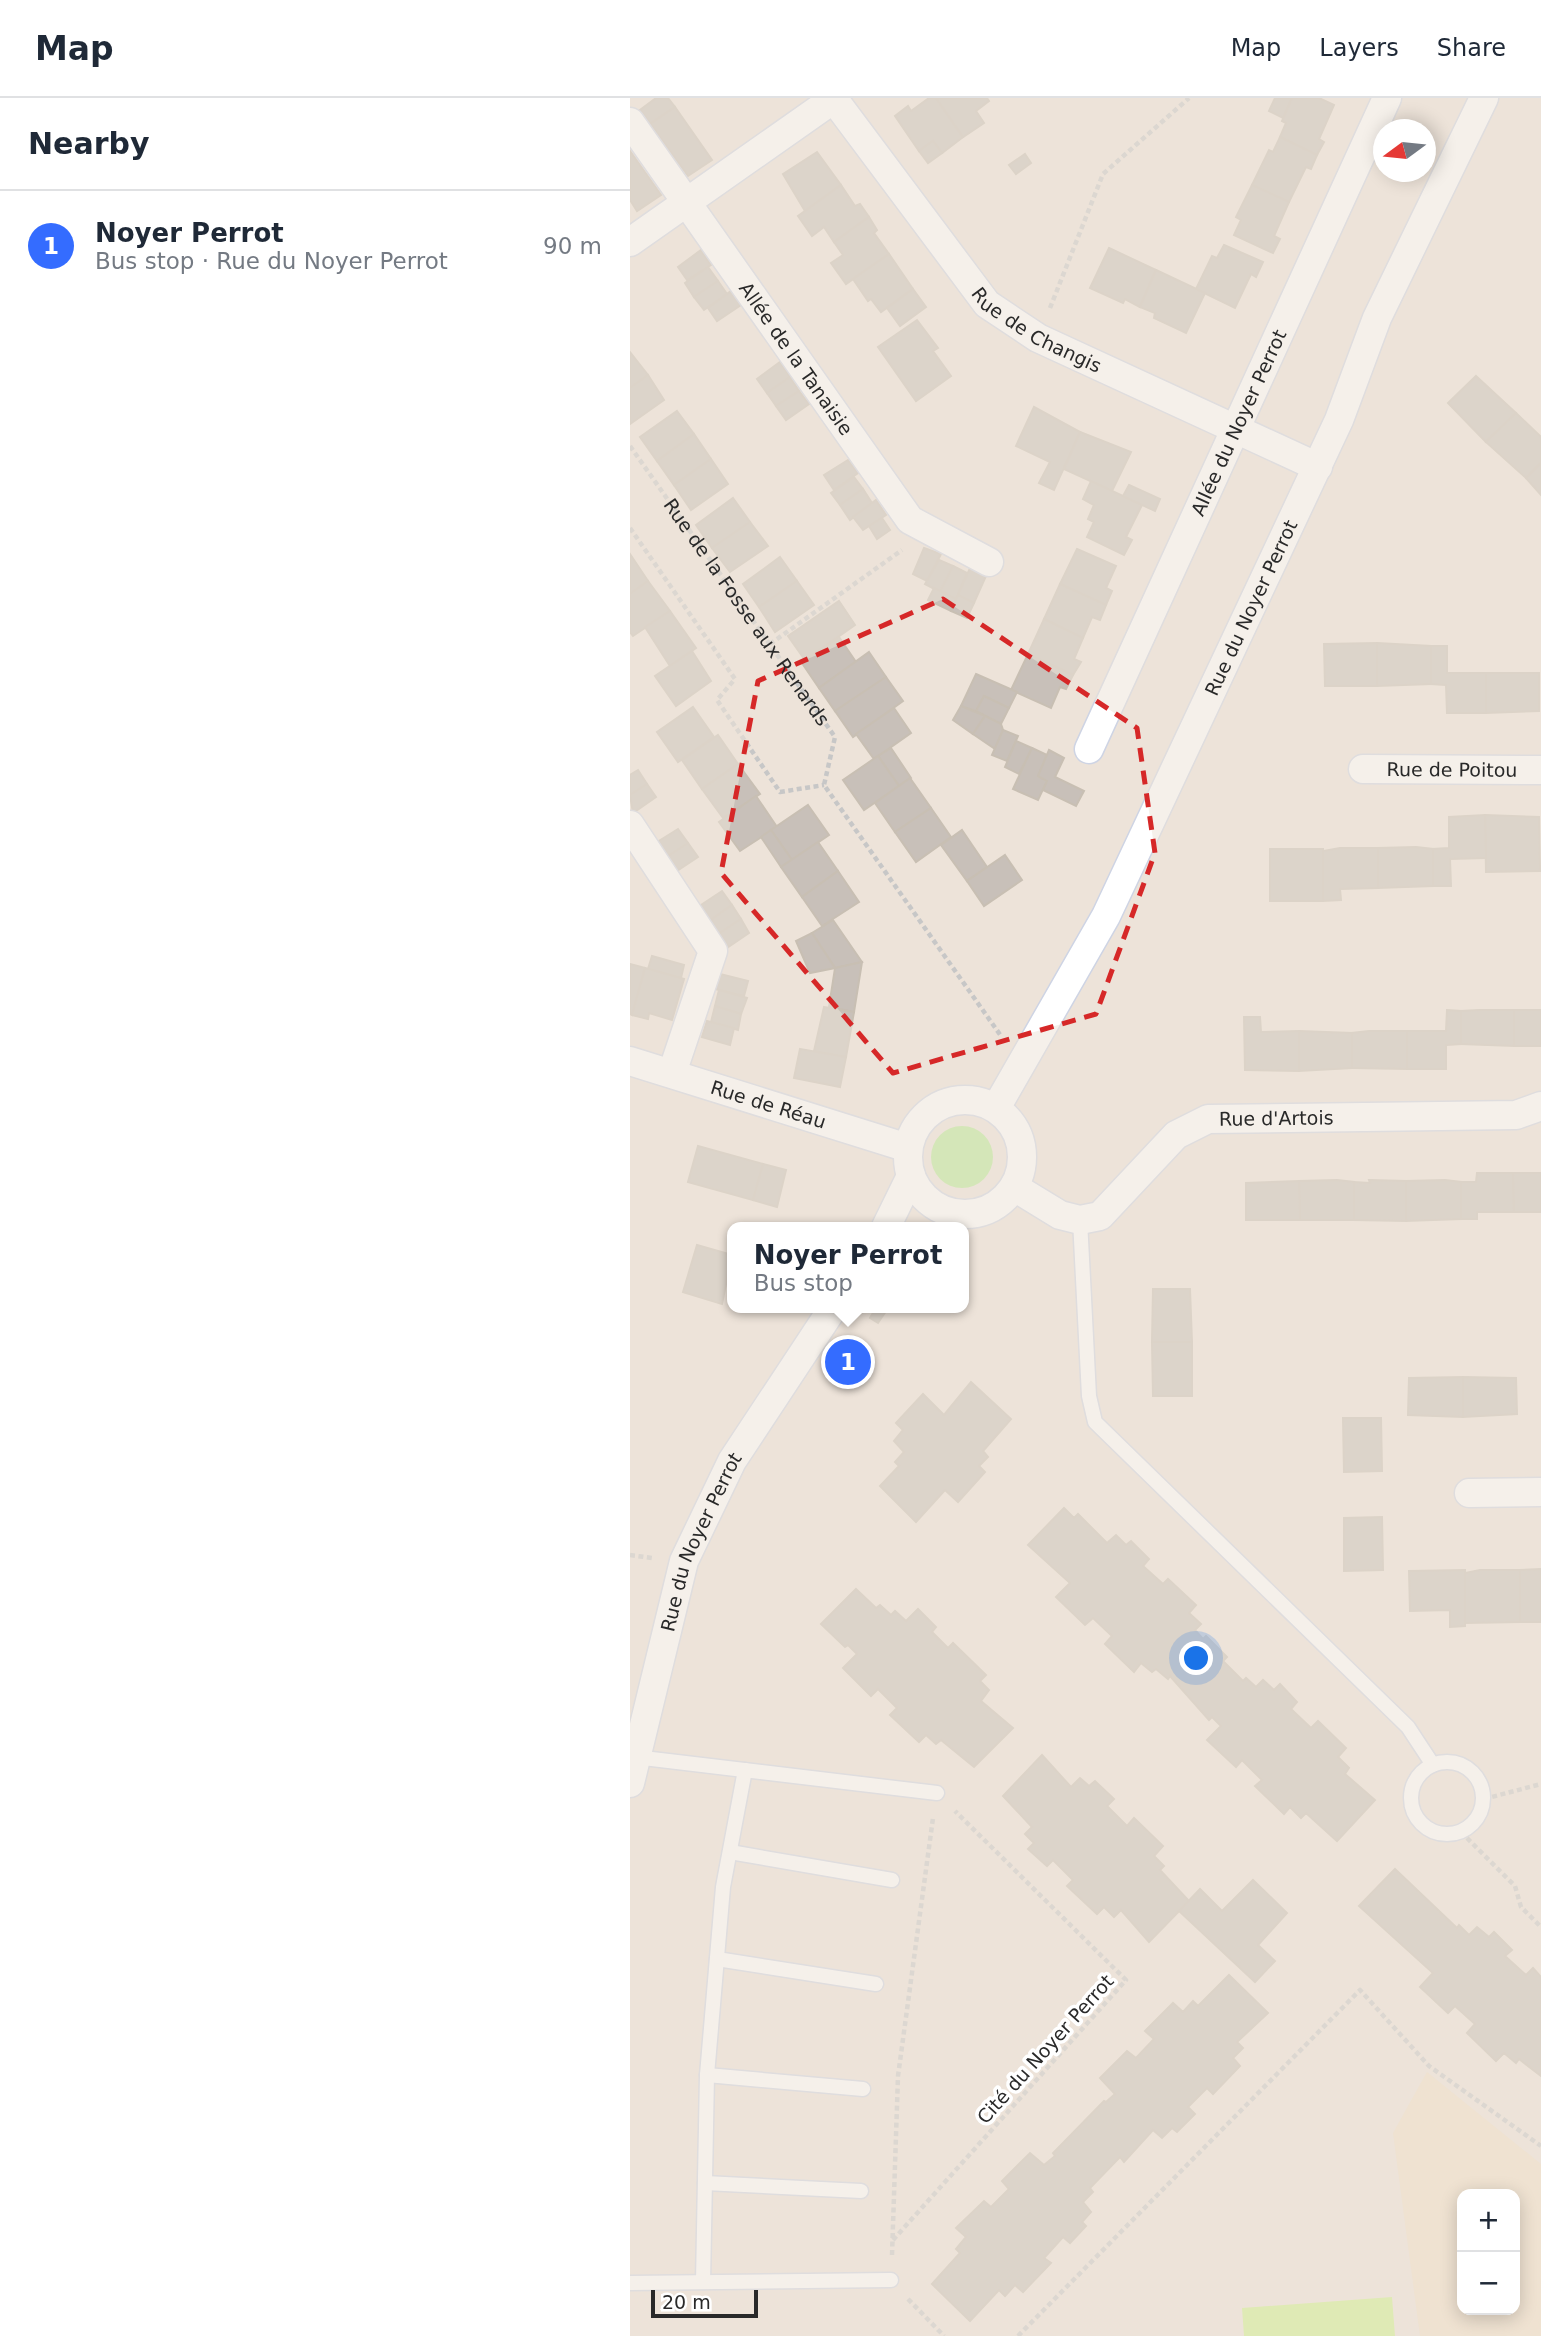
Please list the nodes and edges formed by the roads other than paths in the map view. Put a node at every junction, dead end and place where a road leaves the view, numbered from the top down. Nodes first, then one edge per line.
1 (834, 98) edge
2 (1387, 98) edge
3 (1484, 98) edge
4 (630, 122) edge
5 (687, 203) junction
6 (630, 242) edge
7 (1237, 428) junction
8 (1318, 467) junction
9 (989, 562) dead end
10 (1089, 749) dead end
11 (1363, 769) dead end
12 (1541, 769) edge
13 (630, 825) edge
14 (630, 1061) edge
15 (672, 1073) junction
16 (1541, 1106) edge
17 (996, 1108) junction
18 (908, 1148) junction
19 (911, 1176) junction
20 (1014, 1187) junction
21 (942, 1220) edge
22 (1080, 1220) junction
23 (888, 1222) edge
24 (831, 1313) edge
25 (1541, 1492) edge
26 (1469, 1493) dead end
27 (636, 1721) edge
28 (1433, 1765) junction
29 (632, 1770) edge
30 (745, 1770) junction
31 (937, 1793) road end
32 (730, 1852) junction
33 (892, 1880) dead end
34 (717, 1959) junction
35 (876, 1984) dead end
36 (707, 2075) junction
37 (863, 2089) dead end
38 (705, 2183) junction
39 (861, 2190) dead end
40 (891, 2280) road end
41 (703, 2282) junction
42 (630, 2283) edge

1 - 5 street
1 - 7 street, Rue de Changis
2 - 7 street, Allée du Noyer Perrot
3 - 8 street, Rue du Noyer Perrot
4 - 5 street, Allée de la Tanaisie
5 - 6 street
5 - 9 street, Allée de la Tanaisie
7 - 8 street, Rue de Changis
7 - 10 street, Allée du Noyer Perrot
8 - 17 street, Rue du Noyer Perrot
11 - 12 street, Rue de Poitou
13 - 15 street
14 - 15 street, Rue de Réau
15 - 18 street, Rue de Réau
16 - 22 street, Rue d'Artois
17 - 18 street
17 - 20 street
18 - 19 street
19 - 21 street
19 - 23 street
20 - 21 street
20 - 22 street
22 - 28 lane
24 - 27 street, Rue du Noyer Perrot
25 - 26 street
27 - 29 street, Rue du Noyer Perrot
28 - 28 lane
29 - 30 lane
30 - 31 lane
30 - 32 lane
32 - 33 lane
32 - 34 lane
34 - 35 lane
34 - 36 lane
36 - 37 lane
36 - 38 lane
38 - 39 lane
38 - 41 lane
40 - 41 lane
41 - 42 lane

